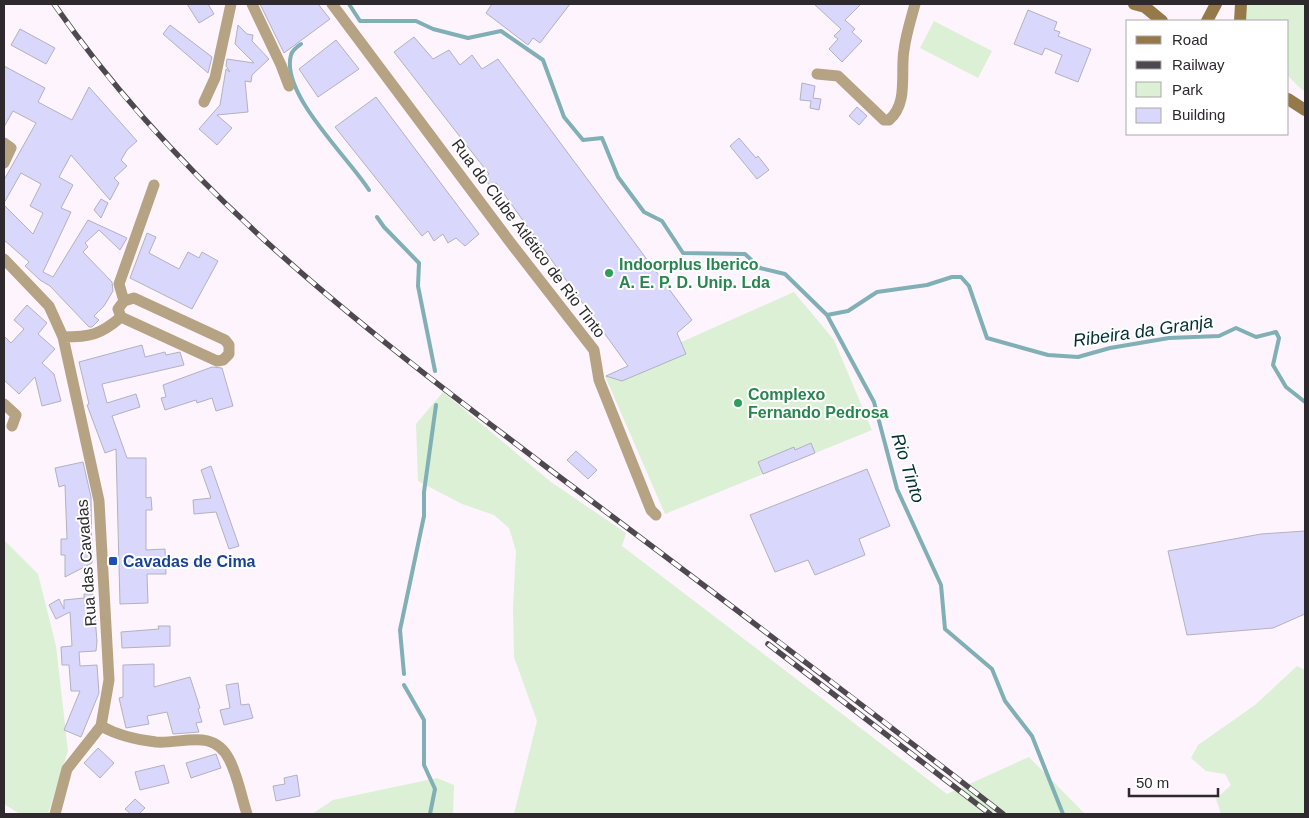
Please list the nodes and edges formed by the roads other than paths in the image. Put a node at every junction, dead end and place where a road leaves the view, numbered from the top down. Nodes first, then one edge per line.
1 (231, 4) edge
2 (252, 4) edge
3 (332, 4) edge
4 (915, 4) edge
5 (1134, 4) edge
6 (1216, 4) edge
7 (1241, 4) edge
8 (1161, 20) edge
9 (1207, 20) edge
10 (1240, 20) edge
11 (817, 74) dead end
12 (289, 86) dead end
13 (1289, 100) edge
14 (204, 102) dead end
15 (1305, 110) edge
16 (4, 143) edge
17 (4, 163) edge
18 (154, 185) dead end
19 (4, 260) edge
20 (124, 301) junction
21 (121, 317) junction
22 (63, 337) junction
23 (4, 404) edge
24 (12, 426) dead end
25 (656, 516) dead end
26 (101, 726) junction
27 (55, 814) edge
28 (247, 814) edge

1 - 14 street
2 - 12 street
3 - 25 street, Rua do Clube Atlético de Rio Tinto
4 - 11 street
5 - 8 street
6 - 9 street
7 - 10 street
13 - 15 street
16 - 17 street
18 - 20 street
19 - 22 street, Rua das Cavadas
20 - 21 street
20 - 21 street
21 - 22 street
22 - 26 street, Rua das Cavadas
23 - 24 street
26 - 27 street, Rua das Cavadas
26 - 28 street

